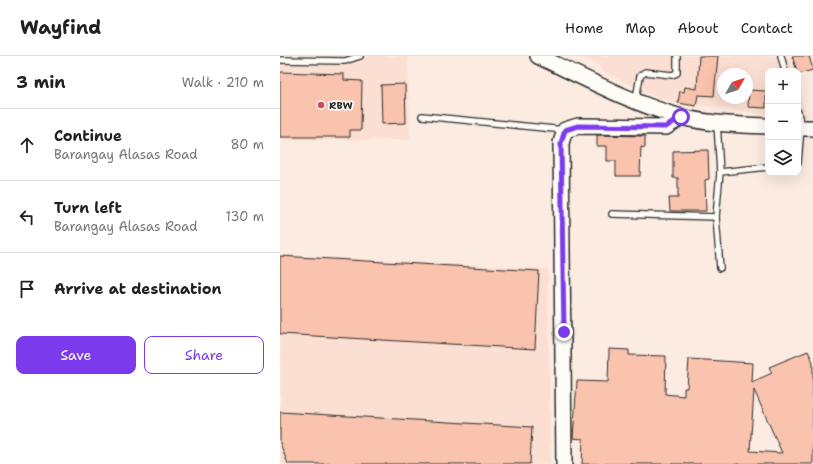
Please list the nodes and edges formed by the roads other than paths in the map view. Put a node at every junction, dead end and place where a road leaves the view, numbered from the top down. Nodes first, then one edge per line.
1 (360, 56) edge
2 (538, 56) edge
3 (677, 56) edge
4 (781, 56) edge
5 (280, 60) edge
6 (784, 68) edge
7 (635, 102) junction
8 (422, 116) dead end
9 (681, 117) junction
10 (717, 123) junction
11 (765, 126) edge
12 (804, 128) edge
13 (565, 130) junction
14 (801, 146) edge
15 (765, 167) edge
16 (720, 172) junction
17 (612, 214) dead end
18 (716, 217) junction
19 (720, 268) dead end
20 (564, 464) edge

1 - 5 lane
2 - 7 street
3 - 7 lane
4 - 6 lane
7 - 9 street
8 - 13 lane
9 - 10 street
9 - 13 street
10 - 11 street
10 - 16 lane
12 - 14 lane
13 - 20 street
15 - 16 lane
16 - 18 lane
17 - 18 lane
18 - 19 lane

